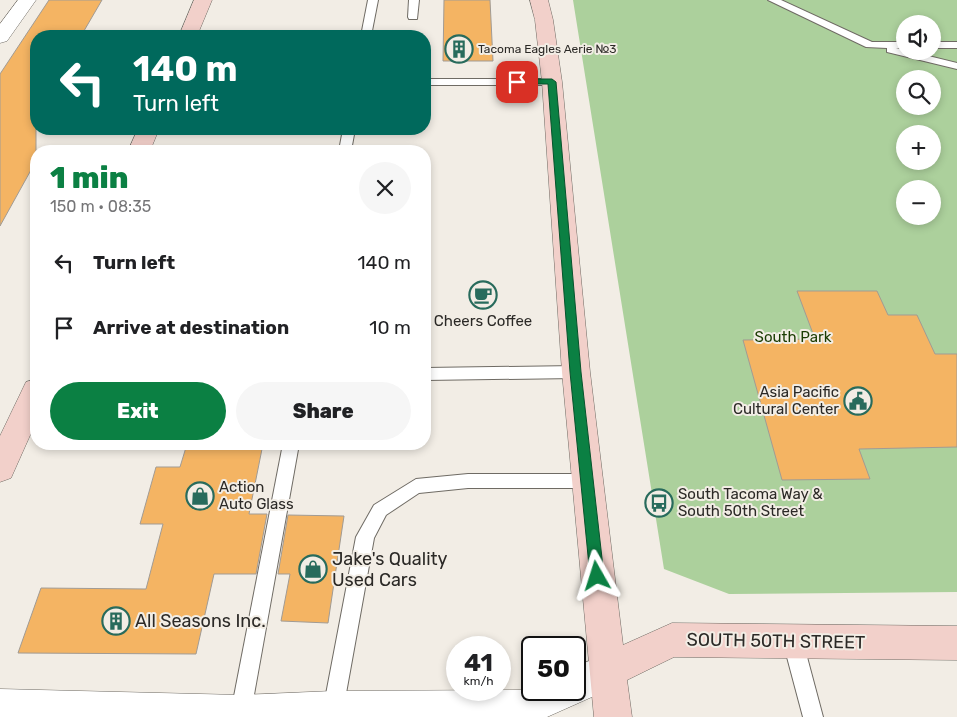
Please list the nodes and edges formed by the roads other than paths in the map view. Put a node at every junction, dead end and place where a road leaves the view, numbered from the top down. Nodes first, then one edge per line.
1 (26, 0) edge
2 (203, 0) edge
3 (373, 0) edge
4 (414, 0) edge
5 (539, 0) edge
6 (773, 0) edge
7 (413, 17) dead end
8 (190, 30) edge
9 (367, 30) edge
10 (0, 37) edge
11 (870, 45) junction
12 (896, 45) edge
13 (941, 45) edge
14 (957, 45) edge
15 (957, 66) edge
16 (431, 82) edge
17 (552, 82) junction
18 (576, 372) junction
19 (431, 374) edge
20 (30, 403) edge
21 (289, 450) edge
22 (0, 469) edge
23 (587, 481) junction
24 (793, 642) junction
25 (955, 647) edge
26 (608, 671) junction
27 (586, 681) edge
28 (541, 701) edge
29 (0, 708) edge
30 (334, 710) junction
31 (240, 716) edge
32 (613, 717) edge
33 (813, 717) edge

1 - 10 street
2 - 8 main road
3 - 9 lane
4 - 7 lane
5 - 17 main road
6 - 11 lane
11 - 12 lane
11 - 15 lane
13 - 14 lane
16 - 17 lane
17 - 18 main road
18 - 19 lane
18 - 23 main road
20 - 22 main road
21 - 31 lane
23 - 26 main road
23 - 30 lane
24 - 25 main road, SOUTH 50TH STREET
24 - 26 main road, SOUTH 50TH STREET
24 - 33 lane
26 - 27 street, SOUTH 50TH STREET
26 - 32 main road
28 - 30 street
29 - 31 street
30 - 31 street

